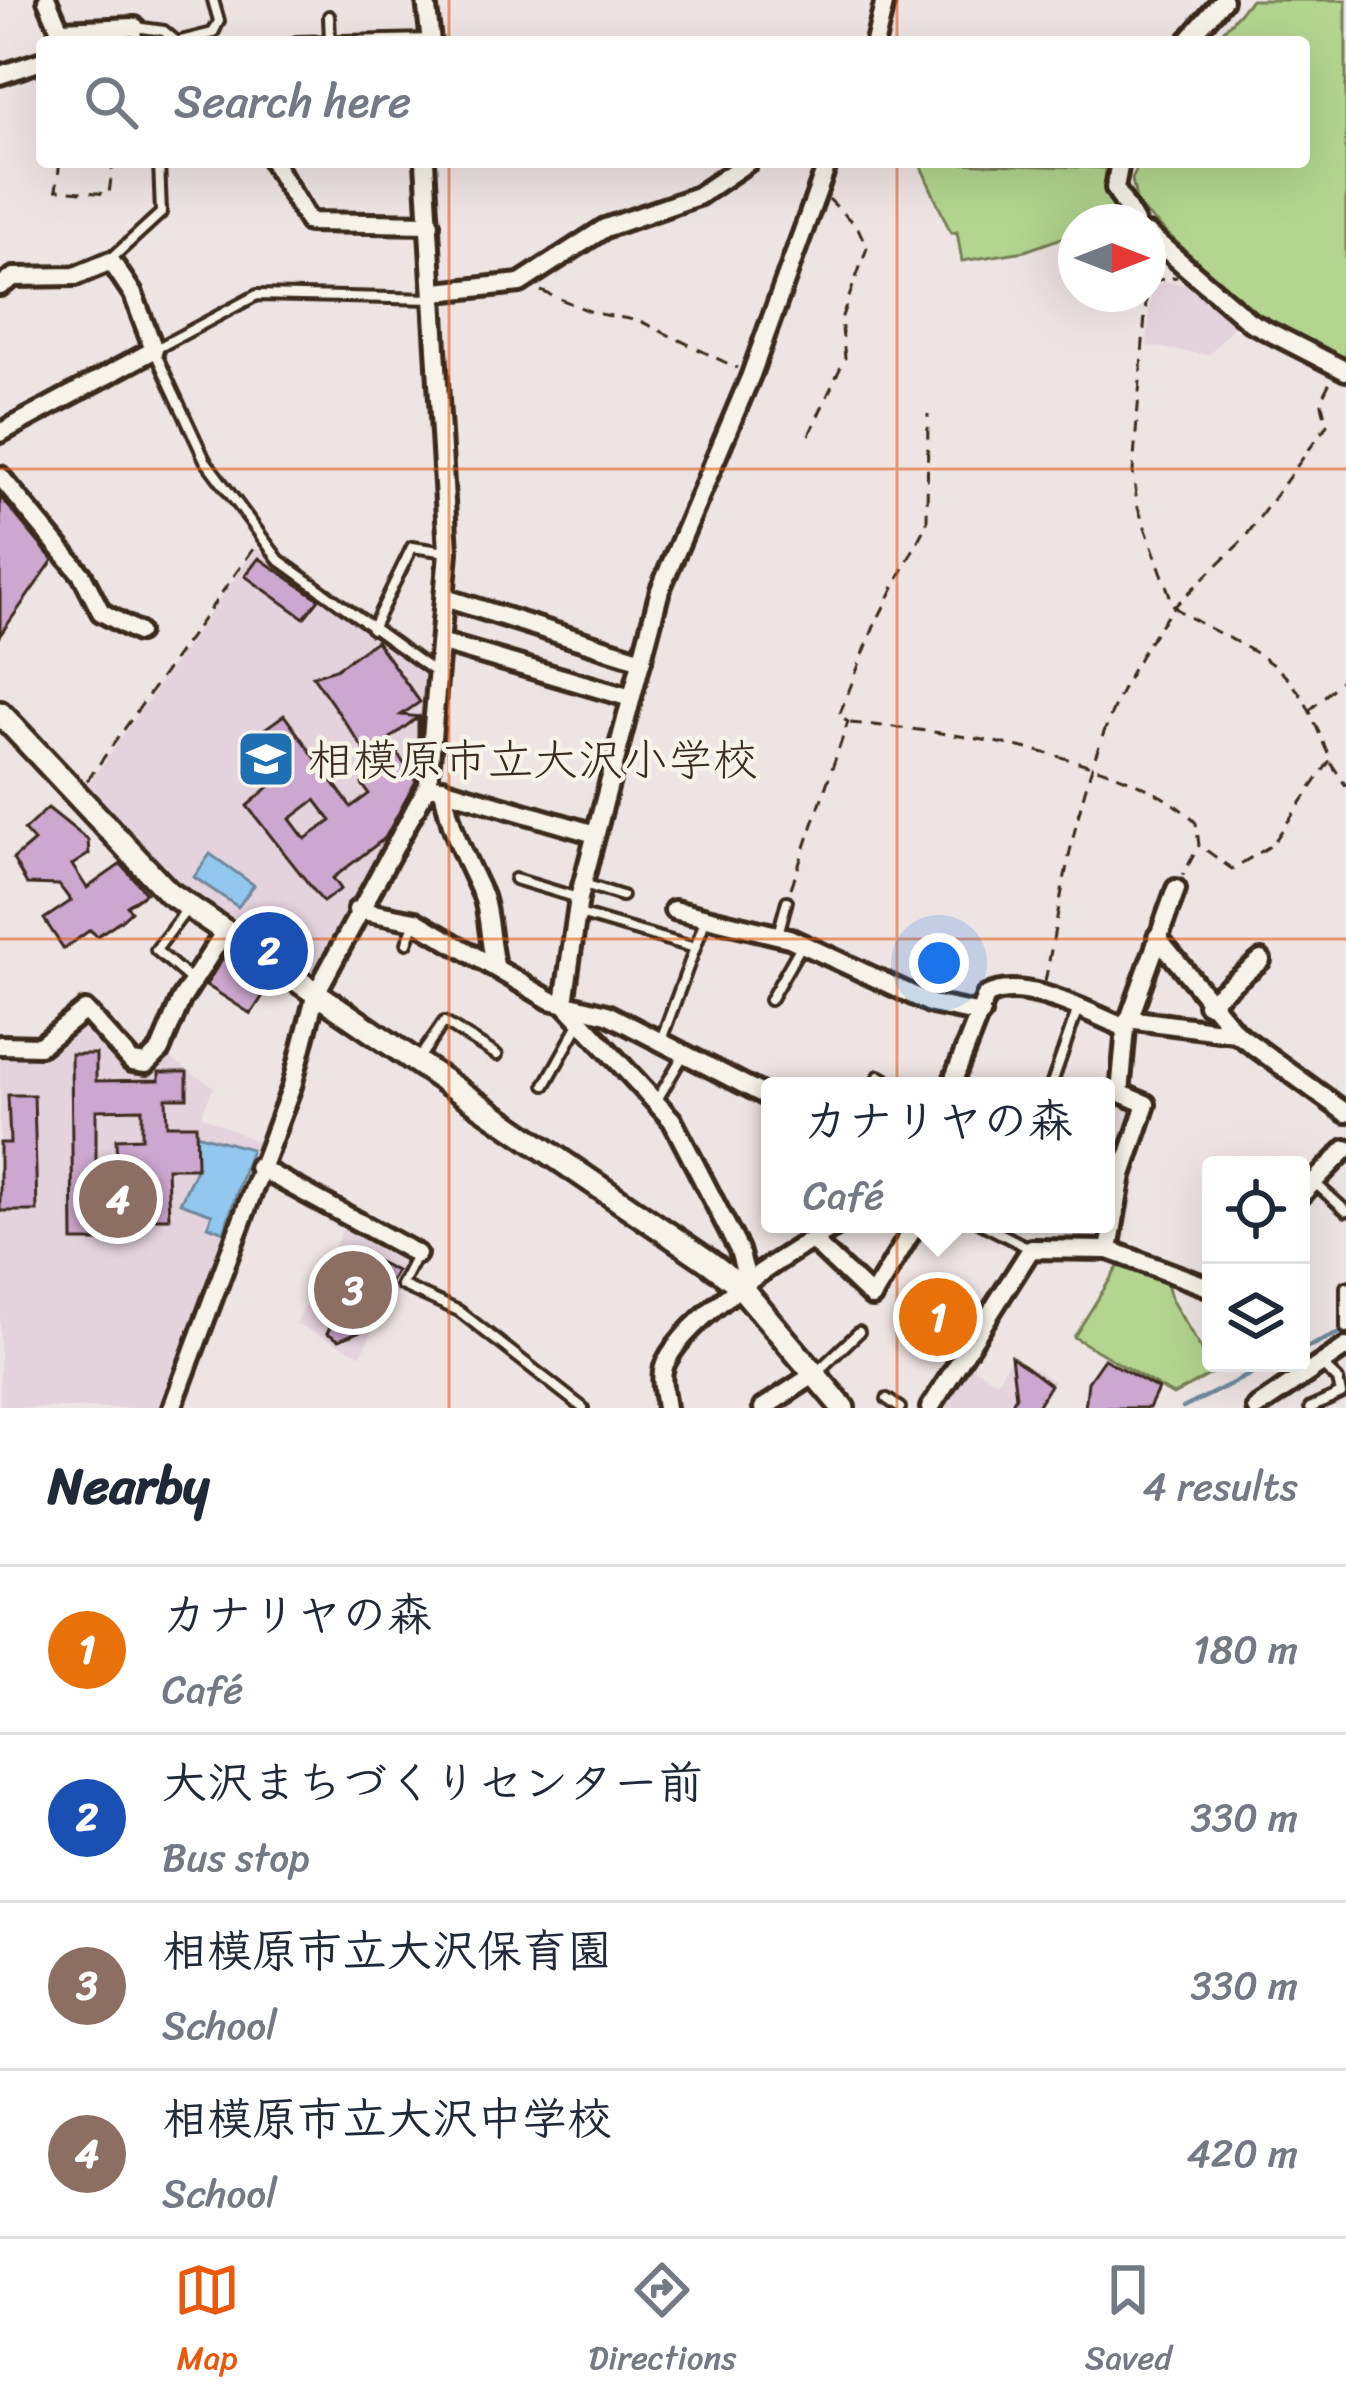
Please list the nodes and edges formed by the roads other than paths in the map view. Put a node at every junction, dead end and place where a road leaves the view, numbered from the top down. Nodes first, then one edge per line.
1 (47, 0) edge
2 (213, 0) edge
3 (426, 0) edge
4 (885, 0) edge
5 (1223, 0) edge
6 (329, 16) dead end
7 (136, 34) edge
8 (58, 36) edge
9 (170, 36) edge
10 (201, 36) edge
11 (330, 36) edge
12 (431, 36) edge
13 (876, 36) edge
14 (1192, 36) edge
15 (36, 63) edge
16 (0, 75) edge
17 (159, 168) edge
18 (277, 168) edge
19 (425, 168) edge
20 (739, 168) edge
21 (826, 168) edge
22 (1119, 168) edge
23 (1124, 204) edge
24 (430, 224) junction
25 (1166, 250) edge
26 (111, 261) junction
27 (0, 286) edge
28 (437, 296) junction
29 (154, 350) junction
30 (1346, 371) edge
31 (0, 433) edge
32 (0, 476) edge
33 (448, 552) junction
34 (448, 599) junction
35 (372, 629) junction
36 (138, 632) dead end
37 (443, 643) junction
38 (642, 660) junction
39 (440, 676) junction
40 (632, 698) junction
41 (0, 713) edge
42 (435, 787) junction
43 (595, 835) junction
44 (515, 879) dead end
45 (1176, 889) road end
46 (622, 896) dead end
47 (579, 898) junction
48 (787, 902) road end
49 (188, 907) junction
50 (357, 910) junction
51 (674, 910) dead end
52 (706, 920) junction
53 (416, 921) junction
54 (225, 931) junction
55 (778, 934) junction
56 (1156, 937) junction
57 (407, 943) dead end
58 (801, 944) junction
59 (695, 948) junction
60 (1262, 960) dead end
61 (496, 969) junction
62 (194, 982) junction
63 (316, 993) junction
64 (770, 1000) dead end
65 (564, 1003) junction
66 (1207, 1004) junction
67 (1078, 1009) junction
68 (981, 1014) junction
69 (467, 1022) dead end
70 (1127, 1023) junction
71 (580, 1024) junction
72 (461, 1032) junction
73 (1236, 1033) junction
74 (661, 1040) junction
75 (0, 1046) edge
76 (686, 1051) junction
77 (497, 1055) dead end
78 (416, 1063) junction
79 (879, 1076) dead end
80 (882, 1077) edge
81 (955, 1077) edge
82 (1052, 1077) edge
83 (544, 1085) dead end
84 (761, 1093) edge
85 (657, 1100) junction
86 (1346, 1113) edge
87 (1342, 1162) edge
88 (258, 1167) junction
89 (1310, 1187) edge
90 (1310, 1191) edge
91 (1346, 1211) edge
92 (1115, 1215) edge
93 (816, 1233) edge
94 (818, 1233) edge
95 (911, 1233) edge
96 (1006, 1233) edge
97 (1112, 1233) edge
98 (1031, 1249) junction
99 (1109, 1250) junction
100 (417, 1254) joint
101 (739, 1285) junction
102 (1202, 1285) edge
103 (1346, 1286) edge
104 (1346, 1325) edge
105 (859, 1332) dead end
106 (1346, 1347) edge
107 (1322, 1364) junction
108 (814, 1374) junction
109 (887, 1399) dead end
110 (1339, 1403) edge
111 (934, 1406) edge
112 (172, 1408) edge
113 (584, 1408) edge
114 (665, 1408) edge
115 (763, 1408) edge
116 (843, 1408) edge
117 (900, 1408) edge
118 (1256, 1408) edge
119 (1310, 1408) edge

1 - 8 street
2 - 10 lane
3 - 12 street
4 - 13 street
5 - 14 street
6 - 11 lane
7 - 8 street
7 - 9 lane
15 - 16 street
17 - 26 lane
18 - 24 street
19 - 24 street
20 - 28 street
21 - 38 street
22 - 23 street
24 - 28 street
25 - 30 street
26 - 27 street
26 - 29 street
28 - 29 lane
28 - 33 street
29 - 31 street
29 - 35 lane
32 - 36 street
33 - 34 street
33 - 35 lane
34 - 37 street
34 - 38 street
35 - 39 lane
37 - 39 street
37 - 40 street
38 - 40 street
39 - 42 street
40 - 43 street
41 - 49 street
42 - 43 street
42 - 50 street
42 - 61 street
43 - 47 street
44 - 47 lane
45 - 56 street
46 - 47 lane
47 - 59 lane
47 - 65 street
48 - 55 lane
49 - 54 street
49 - 62 lane
50 - 53 street
50 - 63 street
51 - 52 street
52 - 55 street
52 - 59 lane
53 - 57 lane
53 - 61 street
54 - 62 street
54 - 63 street
55 - 58 street
56 - 66 street
56 - 70 street
58 - 64 lane
58 - 68 street
59 - 74 lane
60 - 66 street
61 - 65 street
62 - 75 street
63 - 78 street
63 - 88 street
65 - 71 street
65 - 74 street
66 - 73 street
67 - 68 street
67 - 70 street
67 - 82 lane
68 - 81 street
69 - 72 lane
70 - 73 street
70 - 92 street
71 - 83 lane
71 - 85 street
72 - 77 lane
72 - 78 lane
73 - 86 street
74 - 76 street
76 - 84 street
76 - 85 lane
78 - 101 street
79 - 80 lane
85 - 101 street
87 - 89 street
88 - 100 street
88 - 112 street
90 - 91 lane
93 - 101 street
94 - 95 street
96 - 98 lane
97 - 99 street
98 - 99 street
98 - 111 street
99 - 102 street
100 - 113 lane
101 - 108 street
101 - 114 street
103 - 104 lane
105 - 108 lane
106 - 107 street
107 - 110 lane
107 - 118 street
108 - 115 street
108 - 116 street
109 - 117 lane
110 - 119 lane

